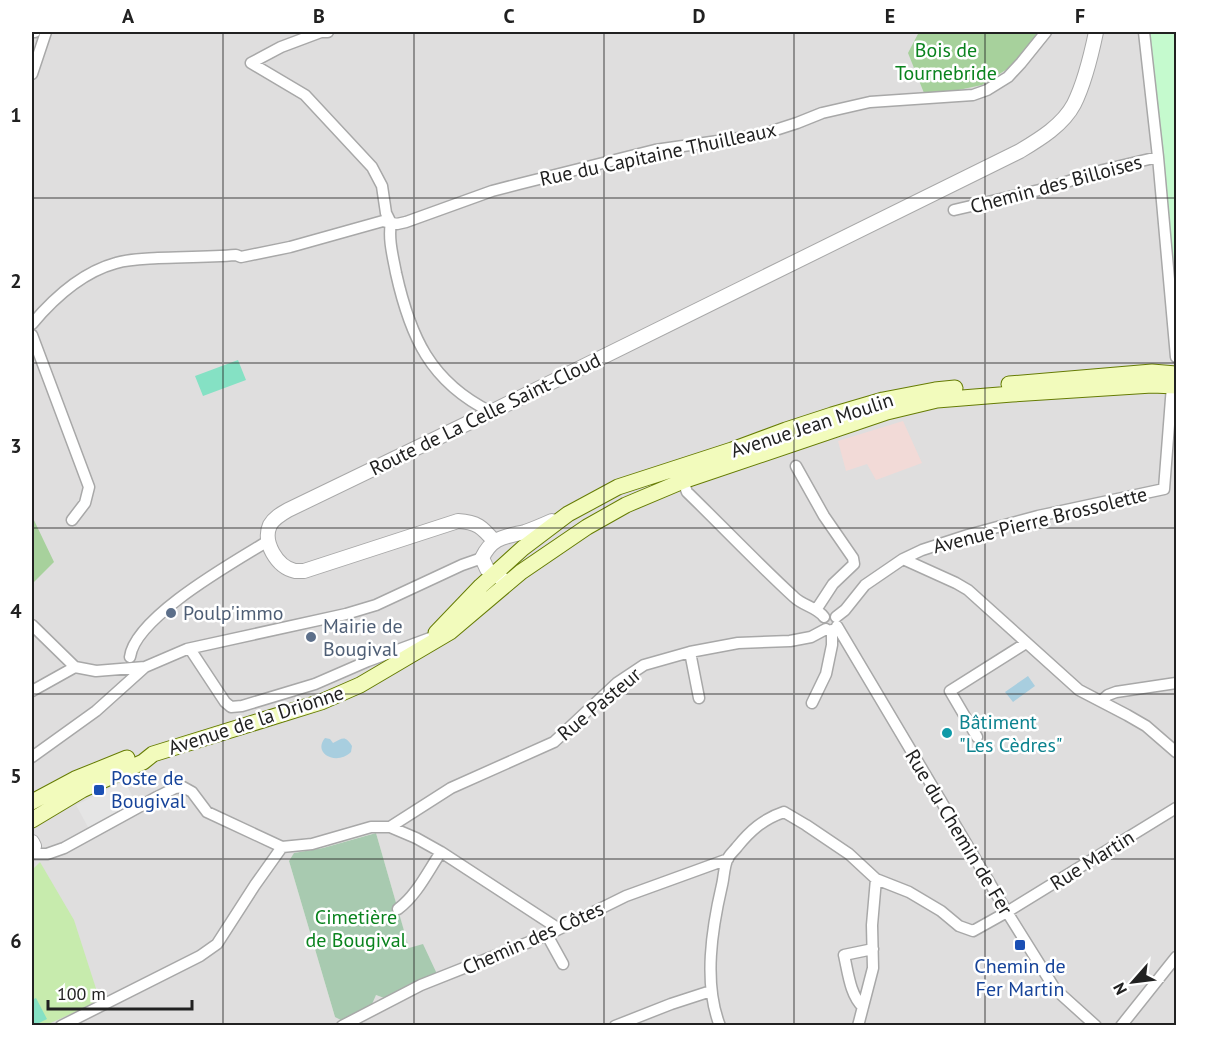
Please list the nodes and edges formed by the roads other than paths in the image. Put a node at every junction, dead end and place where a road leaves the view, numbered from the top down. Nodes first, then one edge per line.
1 (46, 32) edge
2 (328, 32) edge
3 (1046, 32) edge
4 (1096, 32) edge
5 (1144, 32) edge
6 (32, 74) edge
7 (1158, 157) junction
8 (954, 210) dead end
9 (391, 223) junction
10 (32, 324) edge
11 (32, 334) edge
12 (1176, 357) edge
13 (1175, 382) edge
14 (491, 412) junction
15 (796, 465) dead end
16 (683, 481) junction
17 (1176, 487) edge
18 (1164, 489) junction
19 (568, 514) junction
20 (72, 520) dead end
21 (512, 535) junction
22 (268, 541) junction
23 (494, 541) junction
24 (523, 548) junction
25 (903, 559) junction
26 (510, 560) joint
27 (534, 562) junction
28 (488, 567) junction
29 (521, 572) joint
30 (508, 583) junction
31 (820, 613) junction
32 (833, 625) junction
33 (32, 626) edge
34 (433, 636) junction
35 (1026, 643) junction
36 (421, 648) junction
37 (190, 649) junction
38 (690, 652) junction
39 (130, 657) dead end
40 (368, 661) junction
41 (75, 667) junction
42 (145, 667) junction
43 (1176, 683) edge
44 (360, 685) junction
45 (32, 691) edge
46 (699, 699) dead end
47 (1101, 701) junction
48 (812, 703) dead end
49 (977, 737) dead end
50 (1176, 752) edge
51 (153, 754) junction
52 (32, 757) edge
53 (32, 802) edge
54 (1176, 808) edge
55 (32, 820) edge
56 (390, 827) junction
57 (32, 842) edge
58 (280, 850) junction
59 (441, 852) junction
60 (32, 853) edge
61 (728, 859) junction
62 (876, 879) junction
63 (398, 909) dead end
64 (1007, 912) junction
65 (559, 929) junction
66 (547, 934) junction
67 (873, 949) junction
68 (1176, 957) edge
69 (563, 964) dead end
70 (711, 991) junction
71 (863, 1007) junction
72 (61, 1026) edge
73 (342, 1026) edge
74 (615, 1026) edge
75 (720, 1026) edge
76 (858, 1026) edge
77 (1096, 1026) edge
78 (1121, 1026) edge

1 - 6 street
2 - 9 street
3 - 9 street, Rue du Capitaine Thuilleaux
4 - 14 street, Route de La Celle Saint-Cloud
5 - 7 street
7 - 8 street, Chemin des Billoises
7 - 12 street
9 - 10 street, Rue du Capitaine Thuilleaux
9 - 14 street
11 - 20 street
13 - 16 main road, Avenue Jean Moulin
13 - 18 street, Avenue Pierre Brossolette
13 - 19 main road, Avenue Jean Moulin
14 - 22 street, Route de La Celle Saint-Cloud
15 - 31 street
16 - 27 main road, Avenue Jean Moulin
16 - 31 street
17 - 18 street
18 - 25 street, Avenue Pierre Brossolette
19 - 21 street
19 - 24 main road, Avenue Jean Moulin
21 - 23 street
21 - 24 street
22 - 23 street
22 - 39 street
23 - 28 street
24 - 26 main road, Avenue Jean Moulin
24 - 27 street
25 - 32 street, Avenue Pierre Brossolette
25 - 35 street
26 - 28 main road, Avenue de la Drionne
27 - 29 main road, Avenue Jean Moulin
28 - 30 street
28 - 34 main road, Avenue de la Drionne
28 - 37 street
29 - 30 main road, Avenue de la Drionne
30 - 36 main road, Avenue de la Drionne
31 - 32 street
32 - 38 street, Rue Pasteur
32 - 48 street
32 - 64 street, Rue du Chemin de Fer
33 - 41 street
34 - 36 main road, Avenue de la Drionne
34 - 40 street
35 - 47 street
35 - 49 street
36 - 44 main road, Avenue de la Drionne
37 - 40 street
37 - 42 street
38 - 46 street
38 - 56 street, Rue Pasteur
40 - 44 street
41 - 42 street
41 - 45 street
42 - 52 street
43 - 47 street
44 - 51 main road, Avenue de la Drionne
47 - 50 street
51 - 53 main road, Avenue de la Drionne
51 - 55 main road, Avenue de la Drionne
54 - 64 street, Rue Martin
56 - 58 street, Rue Pasteur
56 - 59 street
57 - 60 street
58 - 60 street
58 - 72 street
59 - 63 street
59 - 65 street
61 - 62 street
61 - 65 street, Chemin des Côtes
61 - 70 street
62 - 64 street, Rue Martin
62 - 67 street
64 - 77 street, Rue du Chemin de Fer
65 - 66 street, Chemin des Côtes
66 - 69 street
66 - 73 street, Chemin des Côtes
67 - 71 street
67 - 71 street
68 - 78 street
70 - 74 street
70 - 75 street
71 - 76 street

